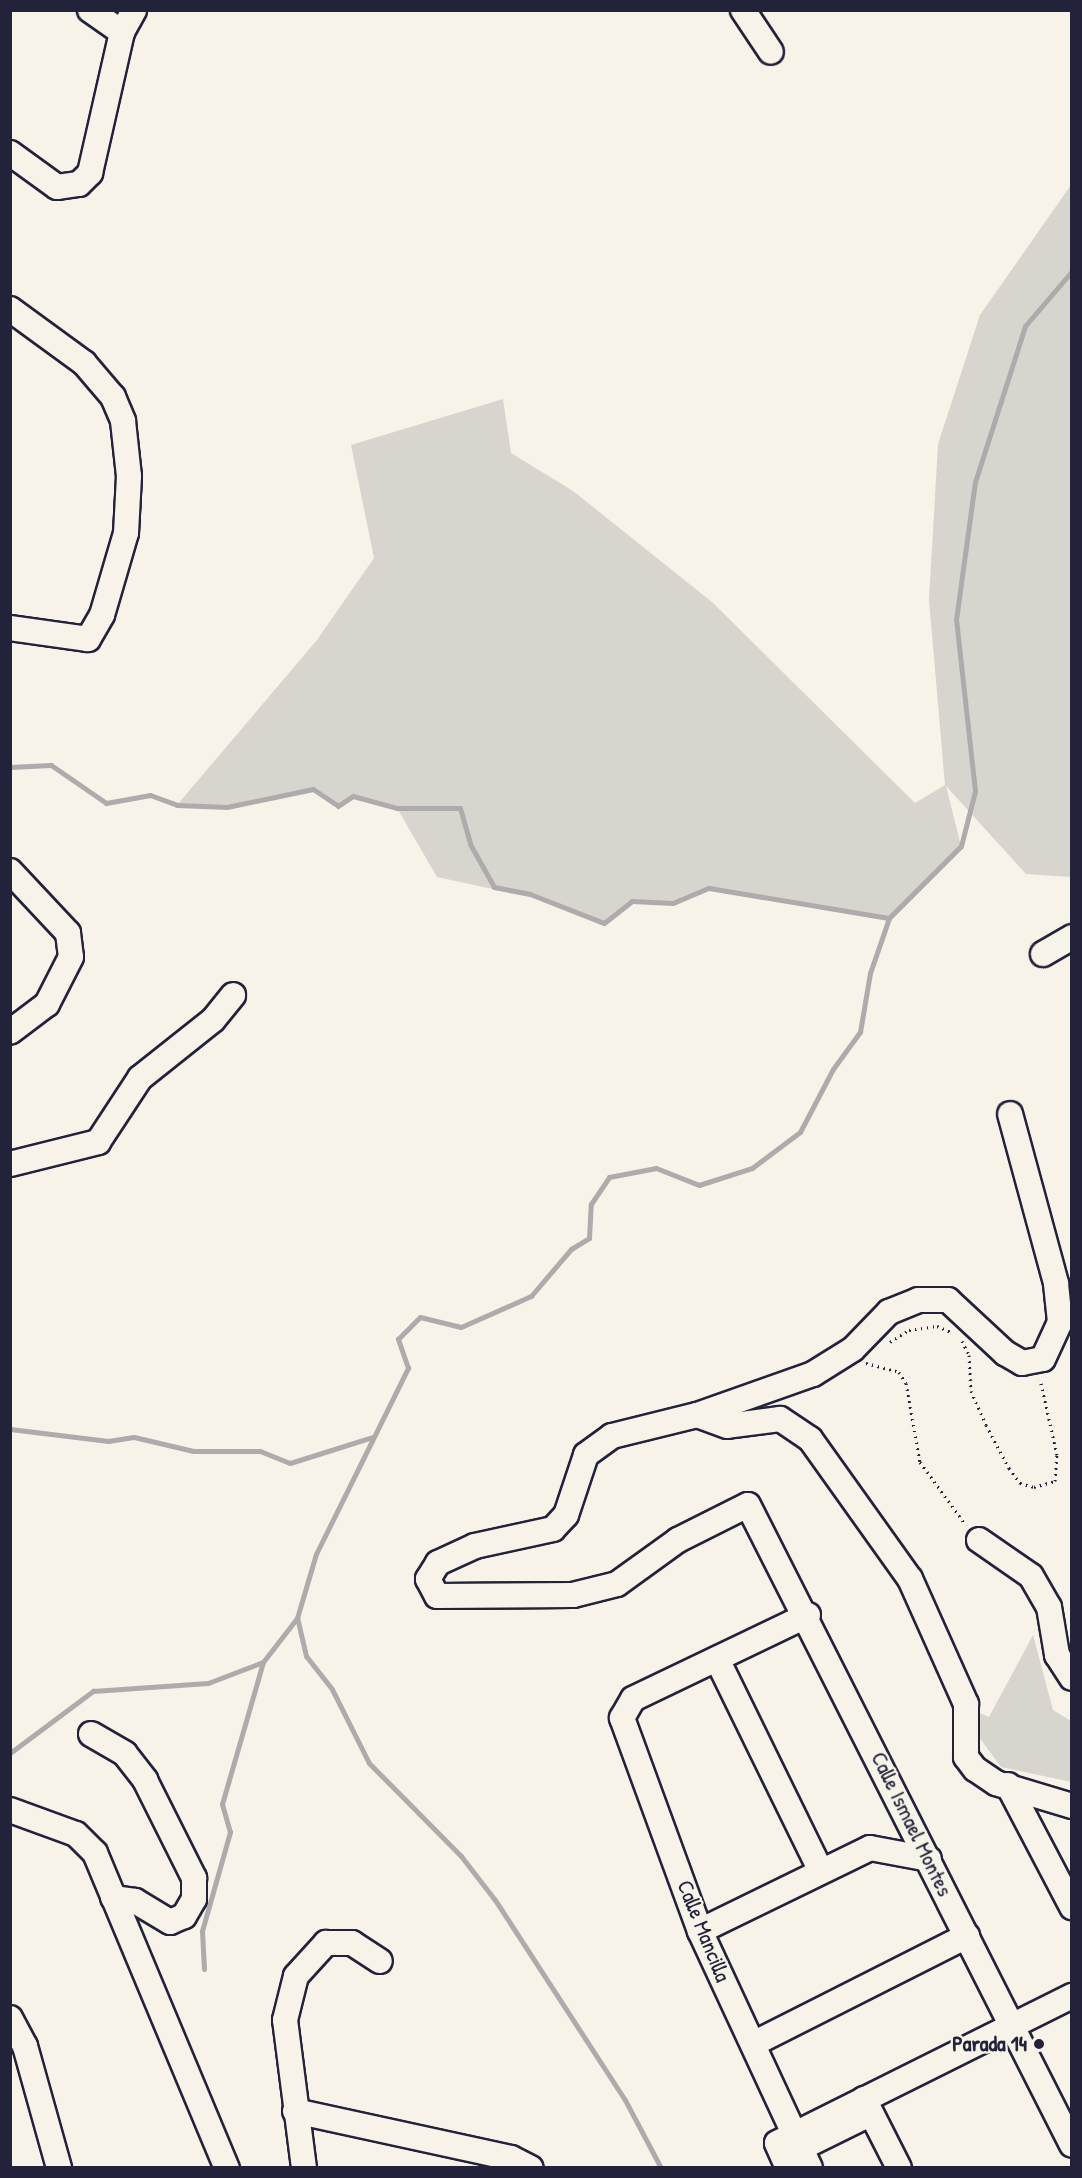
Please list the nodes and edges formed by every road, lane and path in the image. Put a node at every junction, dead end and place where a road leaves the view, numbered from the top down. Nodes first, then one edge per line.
1 (90, 10) edge
2 (134, 10) edge
3 (743, 10) edge
4 (122, 32) junction
5 (771, 52) dead end
6 (10, 153) edge
7 (10, 309) edge
8 (10, 628) edge
9 (10, 871) edge
10 (1071, 937) edge
11 (1042, 954) dead end
12 (233, 995) dead end
13 (10, 1032) edge
14 (1010, 1114) dead end
15 (10, 1164) edge
16 (884, 1346) dead end
17 (871, 1357) dead end
18 (1043, 1359) junction
19 (865, 1363) junction
20 (858, 1370) dead end
21 (696, 1415) junction
22 (979, 1540) joint
23 (808, 1615) junction
24 (717, 1659) junction
25 (1071, 1678) edge
26 (91, 1734) dead end
27 (1008, 1785) junction
28 (1071, 1806) edge
29 (10, 1810) edge
30 (929, 1859) junction
31 (820, 1869) junction
32 (113, 1898) junction
33 (1071, 1907) edge
34 (700, 1931) junction
35 (967, 1936) junction
36 (380, 1961) dead end
37 (1071, 1996) edge
38 (1071, 2014) edge
39 (10, 2018) edge
40 (1015, 2033) junction
41 (753, 2044) junction
42 (867, 2107) junction
43 (295, 2111) junction
44 (1071, 2145) edge
45 (794, 2152) edge
46 (59, 2168) edge
47 (227, 2168) edge
48 (304, 2168) edge
49 (531, 2168) edge
50 (899, 2168) edge

1 - 4 street
2 - 4 street
3 - 5 street
4 - 6 street
7 - 8 street
9 - 13 street
10 - 11 street
12 - 15 street
14 - 18 street
16 - 18 path
17 - 19 path
18 - 21 street
19 - 20 path
19 - 22 path
21 - 23 street, Calle Ismael Montes
21 - 27 street
22 - 25 street
23 - 24 street
23 - 30 street, Calle Ismael Montes
24 - 31 street
24 - 34 street, Calle Mancilla
26 - 32 street
27 - 28 street
27 - 33 street
29 - 32 street
30 - 31 street
30 - 35 street, Calle Ismael Montes
31 - 34 street
32 - 47 street
34 - 41 street, Calle Mancilla
35 - 40 street, Calle Ismael Montes
35 - 41 street
36 - 43 street
37 - 40 street
38 - 40 street
39 - 46 street
40 - 42 street
40 - 44 street, Calle Ismael Montes
41 - 45 street, Calle Mancilla
42 - 45 street
42 - 50 street
43 - 48 street
43 - 49 street

